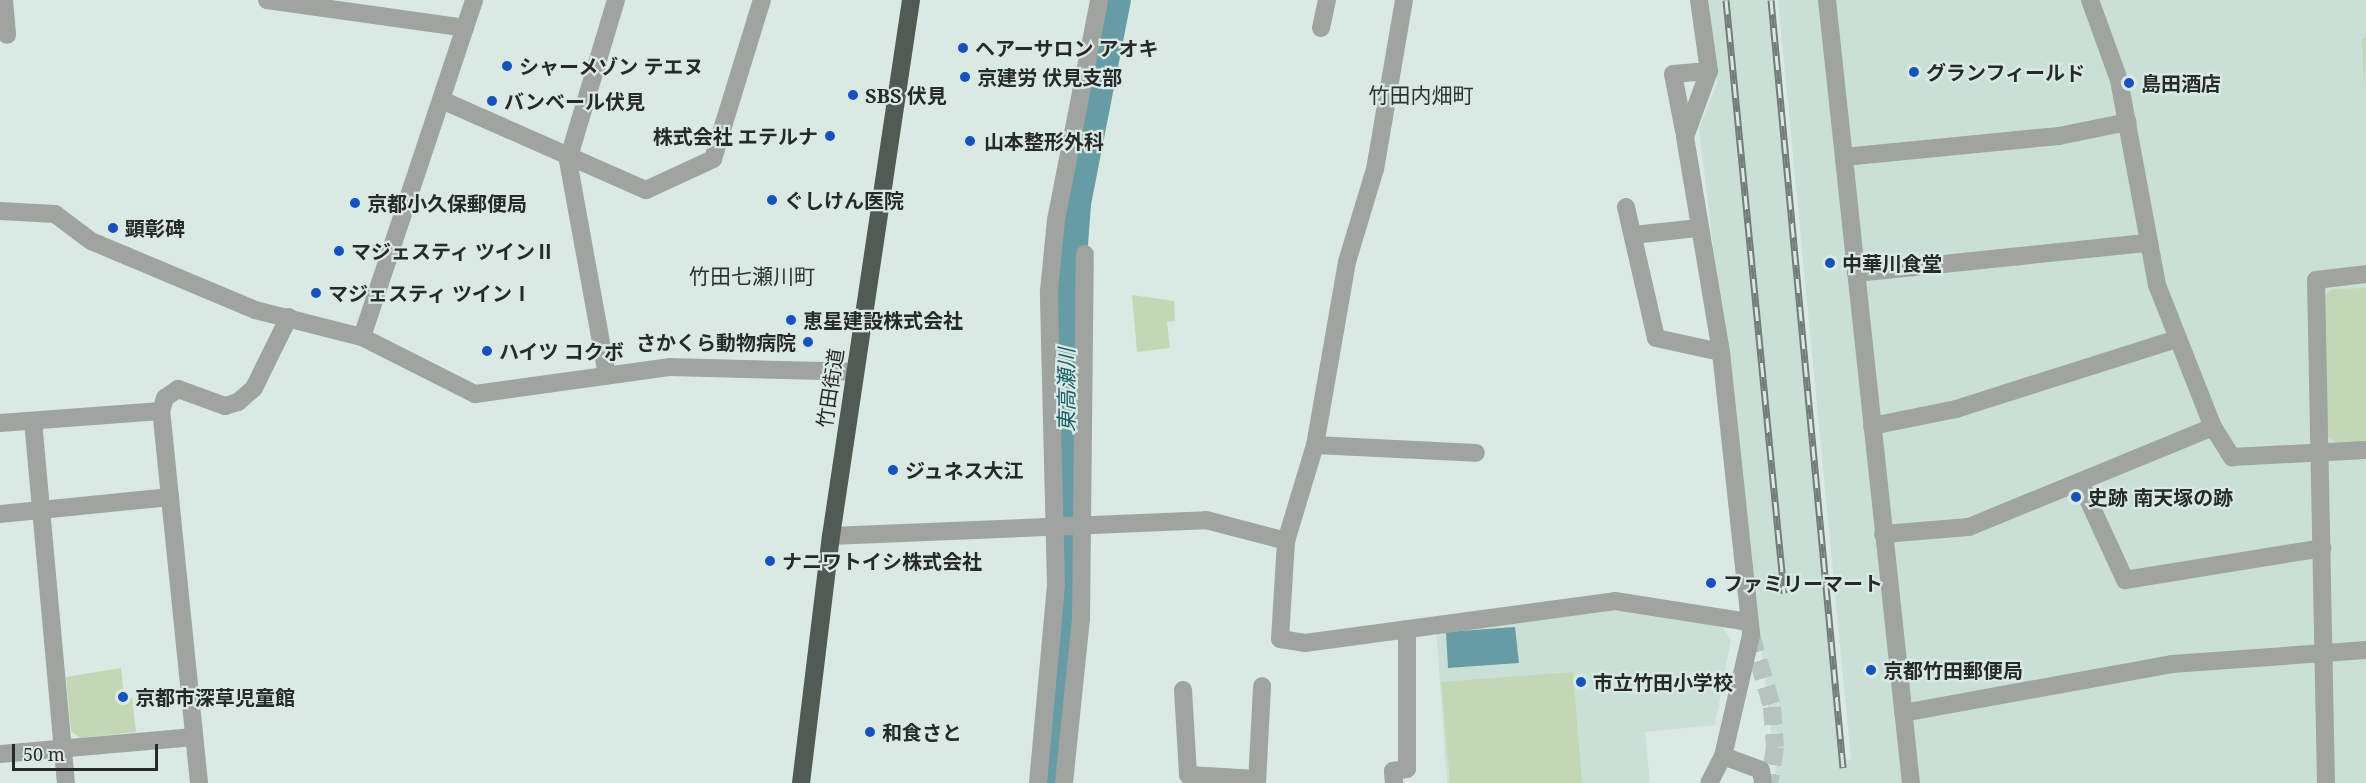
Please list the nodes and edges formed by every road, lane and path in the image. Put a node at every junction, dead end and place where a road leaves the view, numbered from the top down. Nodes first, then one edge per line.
1 (4, 0) edge
2 (267, 0) edge
3 (474, 0) edge
4 (616, 0) edge
5 (762, 0) edge
6 (911, 0) edge
7 (1100, 0) edge
8 (1327, 0) edge
9 (1404, 0) edge
10 (1699, 0) edge
11 (1827, 0) edge
12 (2090, 0) edge
13 (465, 28) junction
14 (1321, 28) dead end
15 (7, 35) dead end
16 (1709, 71) junction
17 (444, 101) junction
18 (2128, 122) junction
19 (1685, 137) junction
20 (1844, 157) junction
21 (568, 160) junction
22 (1626, 207) dead end
23 (0, 211) edge
24 (1697, 228) junction
25 (1633, 235) junction
26 (2148, 243) junction
27 (1085, 254) dead end
28 (1856, 273) junction
29 (2366, 274) edge
30 (289, 317) junction
31 (362, 337) junction
32 (2174, 340) junction
33 (1721, 352) junction
34 (855, 372) junction
35 (607, 375) junction
36 (161, 411) junction
37 (33, 421) junction
38 (0, 423) edge
39 (1872, 426) junction
40 (2213, 427) junction
41 (1315, 445) junction
42 (2366, 450) edge
43 (2321, 452) junction
44 (1476, 453) dead end
45 (2080, 482) junction
46 (170, 497) junction
47 (41, 510) junction
48 (0, 514) edge
49 (1069, 522) junction
50 (1883, 534) junction
51 (831, 536) junction
52 (1286, 541) junction
53 (2322, 548) junction
54 (1750, 628) junction
55 (1407, 629) junction
56 (2323, 650) junction
57 (2366, 650) edge
58 (1262, 686) dead end
59 (1183, 690) dead end
60 (1903, 713) junction
61 (194, 737) junction
62 (63, 748) junction
63 (0, 754) edge
64 (1723, 756) junction
65 (1257, 781) edge
66 (66, 783) edge
67 (199, 783) edge
68 (801, 783) edge
69 (1038, 783) edge
70 (1064, 783) edge
71 (1394, 783) edge
72 (1709, 783) edge
73 (1763, 783) edge
74 (1911, 783) edge
75 (2326, 783) edge

1 - 15 street
2 - 13 street
3 - 13 street
4 - 21 street
5 - 21 street
6 - 34 highway, 竹田街道
7 - 49 street
8 - 14 street
9 - 41 street
10 - 16 street
11 - 20 street
12 - 18 street
13 - 17 street
16 - 19 street
16 - 19 street
17 - 21 street
17 - 31 street
18 - 20 street
18 - 26 street
19 - 24 street
20 - 28 street
21 - 35 street
22 - 25 street
23 - 30 street
24 - 25 street
24 - 33 street
25 - 33 street
26 - 28 street
26 - 32 street
27 - 49 street
28 - 39 street
29 - 43 street
30 - 31 street
30 - 36 street
31 - 35 street
32 - 39 street
32 - 40 street
33 - 54 street
34 - 35 street
34 - 51 highway, 竹田街道
36 - 37 street
36 - 46 street
37 - 38 street
37 - 47 street
39 - 50 street
40 - 43 street
40 - 45 street
41 - 44 street
41 - 52 street
42 - 43 street
43 - 53 street
45 - 50 street
45 - 53 street
46 - 47 street
46 - 61 street
47 - 48 street
47 - 62 street
49 - 51 street
49 - 52 street
49 - 69 street
49 - 70 street
50 - 60 street
51 - 68 highway, 竹田街道
52 - 55 street
53 - 56 street
54 - 55 street
54 - 64 street
55 - 71 street
56 - 57 street
56 - 60 street
56 - 75 street
58 - 65 street
59 - 65 street
60 - 74 street
61 - 62 street
61 - 67 street
62 - 63 street
62 - 66 street
64 - 72 street
64 - 73 street

